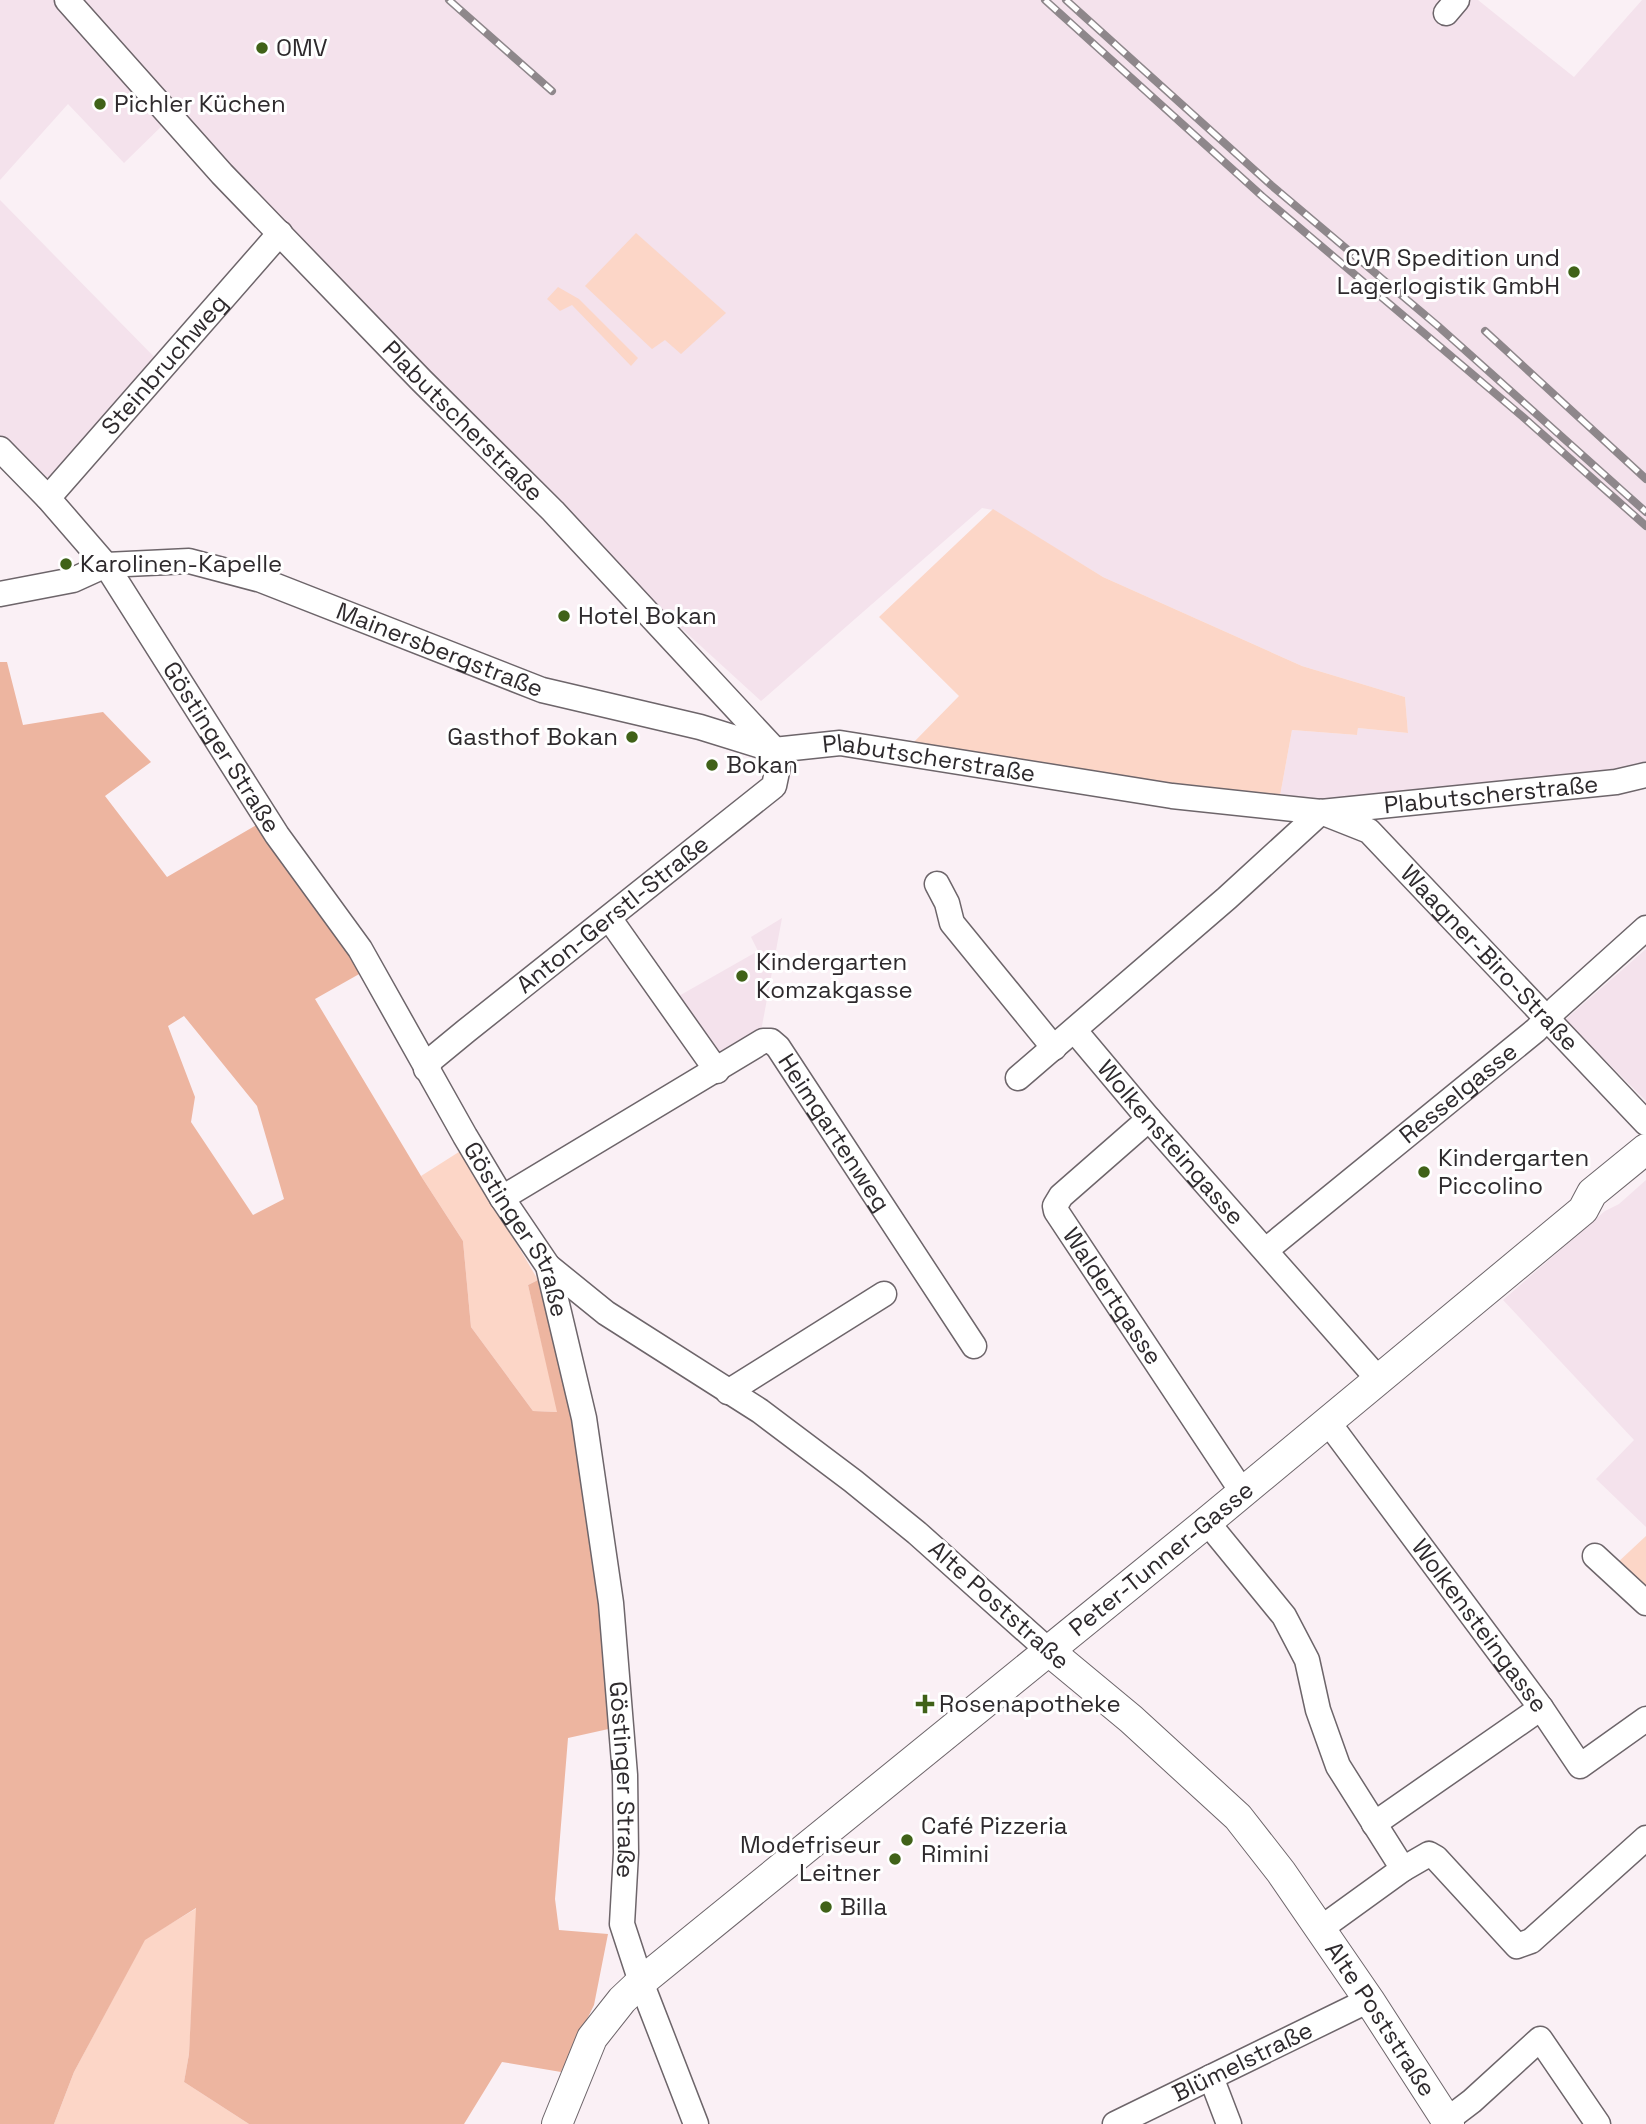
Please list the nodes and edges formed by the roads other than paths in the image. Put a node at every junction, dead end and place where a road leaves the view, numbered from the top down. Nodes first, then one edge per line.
1 (67, 0) edge
2 (280, 233) junction
3 (0, 449) edge
4 (48, 498) junction
5 (106, 565) junction
6 (0, 594) edge
7 (774, 750) junction
8 (1646, 775) edge
9 (1321, 812) junction
10 (937, 884) dead end
11 (609, 918) junction
12 (1646, 928) edge
13 (1545, 1019) junction
14 (1075, 1031) junction
15 (1055, 1048) junction
16 (426, 1069) junction
17 (717, 1071) junction
18 (1018, 1078) dead end
19 (1149, 1119) junction
20 (1646, 1123) edge
21 (1646, 1149) edge
22 (1646, 1166) edge
23 (502, 1198) junction
24 (1583, 1210) junction
25 (1266, 1250) junction
26 (548, 1266) junction
27 (884, 1294) dead end
28 (974, 1346) dead end
29 (1379, 1380) junction
30 (728, 1392) junction
31 (1328, 1422) junction
32 (1243, 1493) junction
33 (1207, 1522) junction
34 (1595, 1556) dead end
35 (1646, 1603) edge
36 (1049, 1651) junction
37 (1541, 1708) junction
38 (1646, 1718) edge
39 (1374, 1824) junction
40 (1646, 1838) edge
41 (1403, 1869) junction
42 (1320, 1929) junction
43 (641, 1982) junction
44 (1369, 2000) junction
45 (1211, 2077) junction
46 (1448, 2122) edge
47 (557, 2124) edge
48 (696, 2124) edge
49 (1115, 2124) edge
50 (1229, 2124) edge
51 (1598, 2124) edge

1 - 2 street, Plabutscherstraße
2 - 4 street, Steinbruchweg
2 - 7 street, Plabutscherstraße
3 - 4 street, Göstinger Straße
4 - 5 street, Göstinger Straße
5 - 6 street
5 - 7 street, Mainersbergstraße
5 - 16 street, Göstinger Straße
7 - 9 street, Plabutscherstraße
7 - 11 street, Anton-Gerstl-Straße
8 - 9 street, Plabutscherstraße
9 - 13 street, Waagner-Biro-Straße
9 - 14 street
10 - 15 street
11 - 16 street, Anton-Gerstl-Straße
11 - 17 street
12 - 13 street, Resselgasse
13 - 20 street, Waagner-Biro-Straße
13 - 25 street, Resselgasse
14 - 15 street
14 - 19 street, Wolkensteingasse
15 - 18 street
16 - 23 street, Göstinger Straße
17 - 23 street, Heimgartenweg
17 - 28 street, Heimgartenweg
19 - 25 street, Wolkensteingasse
19 - 32 street, Waldertgasse
21 - 24 main road, Peter-Tunner-Gasse
22 - 24 main road, Peter-Tunner-Gasse
23 - 26 street, Göstinger Straße
24 - 29 main road, Peter-Tunner-Gasse
25 - 29 street, Wolkensteingasse
26 - 30 street, Alte Poststraße
26 - 43 street, Göstinger Straße
27 - 30 street
29 - 31 main road, Peter-Tunner-Gasse
30 - 36 street, Alte Poststraße
31 - 32 main road, Peter-Tunner-Gasse
31 - 37 street, Wolkensteingasse
32 - 33 main road, Peter-Tunner-Gasse
33 - 36 main road, Peter-Tunner-Gasse
33 - 39 street
34 - 35 street
36 - 42 main road, Alte Poststraße
36 - 43 main road, Peter-Tunner-Gasse
37 - 38 street, Wolkensteingasse
37 - 39 street
39 - 41 street
40 - 41 street
41 - 42 street
42 - 44 main road, Alte Poststraße
43 - 47 main road
43 - 48 street, Göstinger Straße
44 - 45 street, Blümelstraße
44 - 46 main road, Alte Poststraße
45 - 49 street, Blümelstraße
45 - 50 street
46 - 51 street

